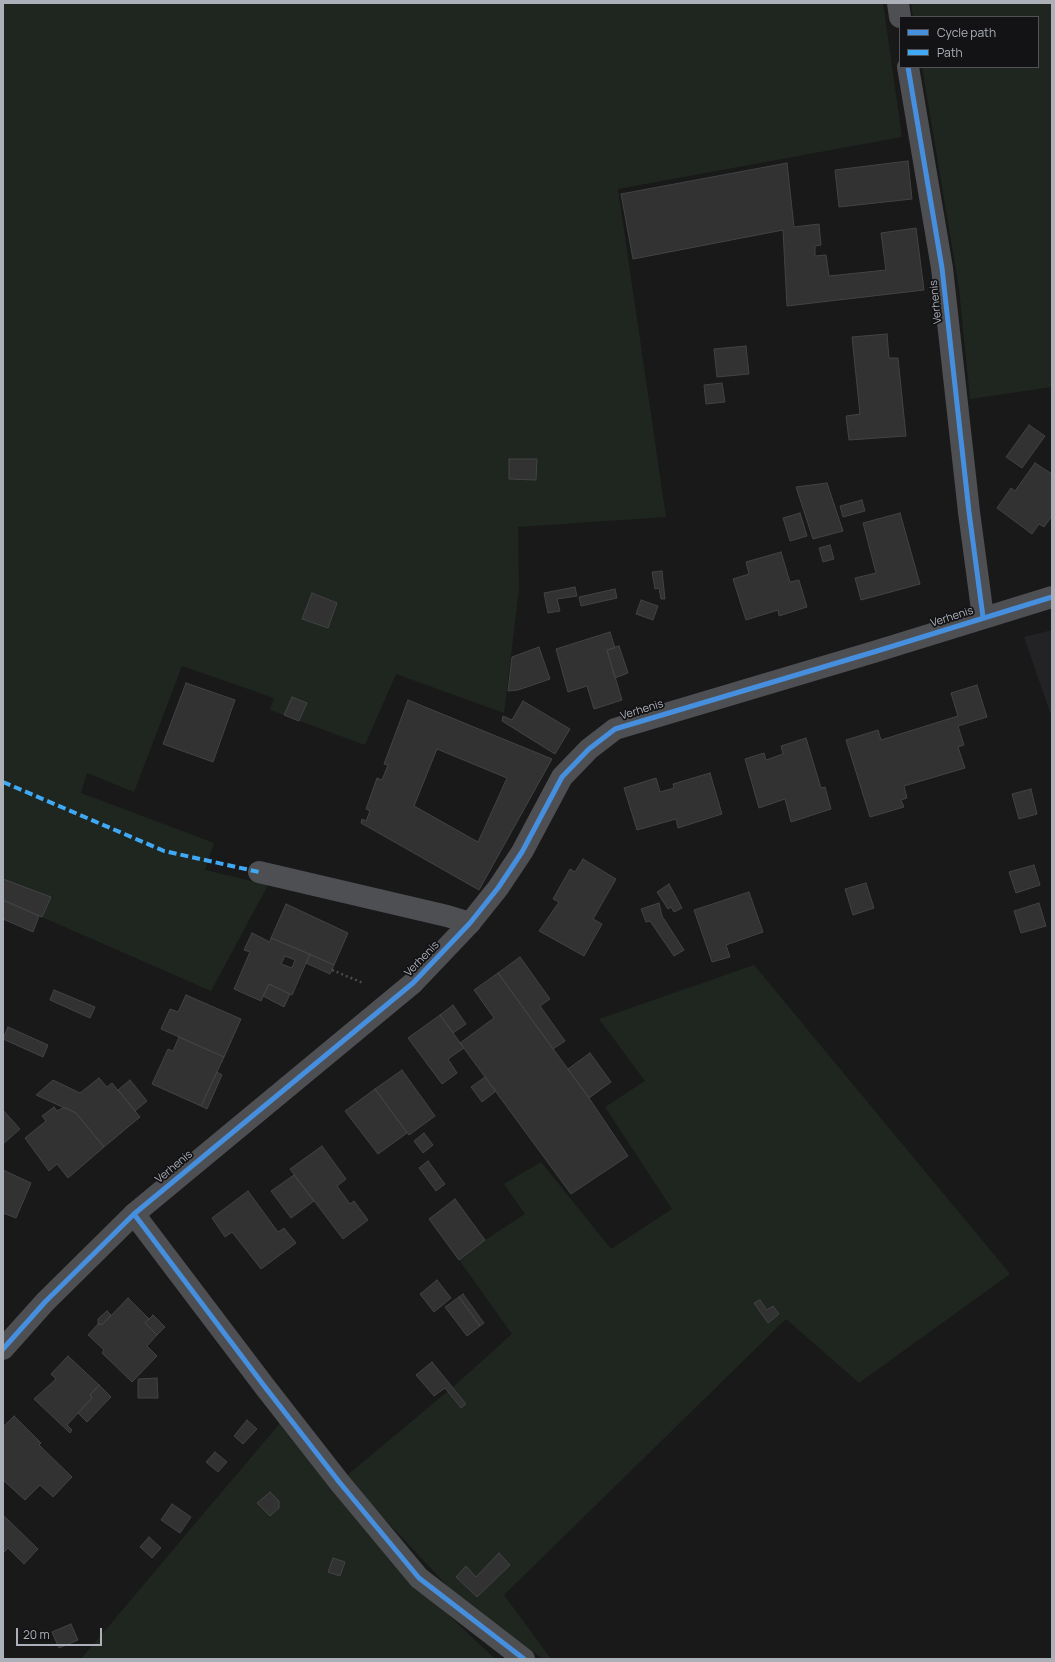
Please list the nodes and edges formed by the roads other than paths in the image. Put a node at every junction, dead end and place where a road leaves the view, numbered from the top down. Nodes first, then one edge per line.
1 (898, 3) edge
2 (900, 16) edge
3 (908, 68) edge
4 (1052, 596) edge
5 (983, 617) junction
6 (259, 872) dead end
7 (470, 923) junction
8 (134, 1214) junction
9 (3, 1348) edge
10 (524, 1659) edge

1 - 2 street
3 - 5 street, Verhenis
4 - 5 street
5 - 7 street, Verhenis
6 - 7 street
7 - 8 street, Verhenis
8 - 9 street, Verhenis
8 - 10 street

